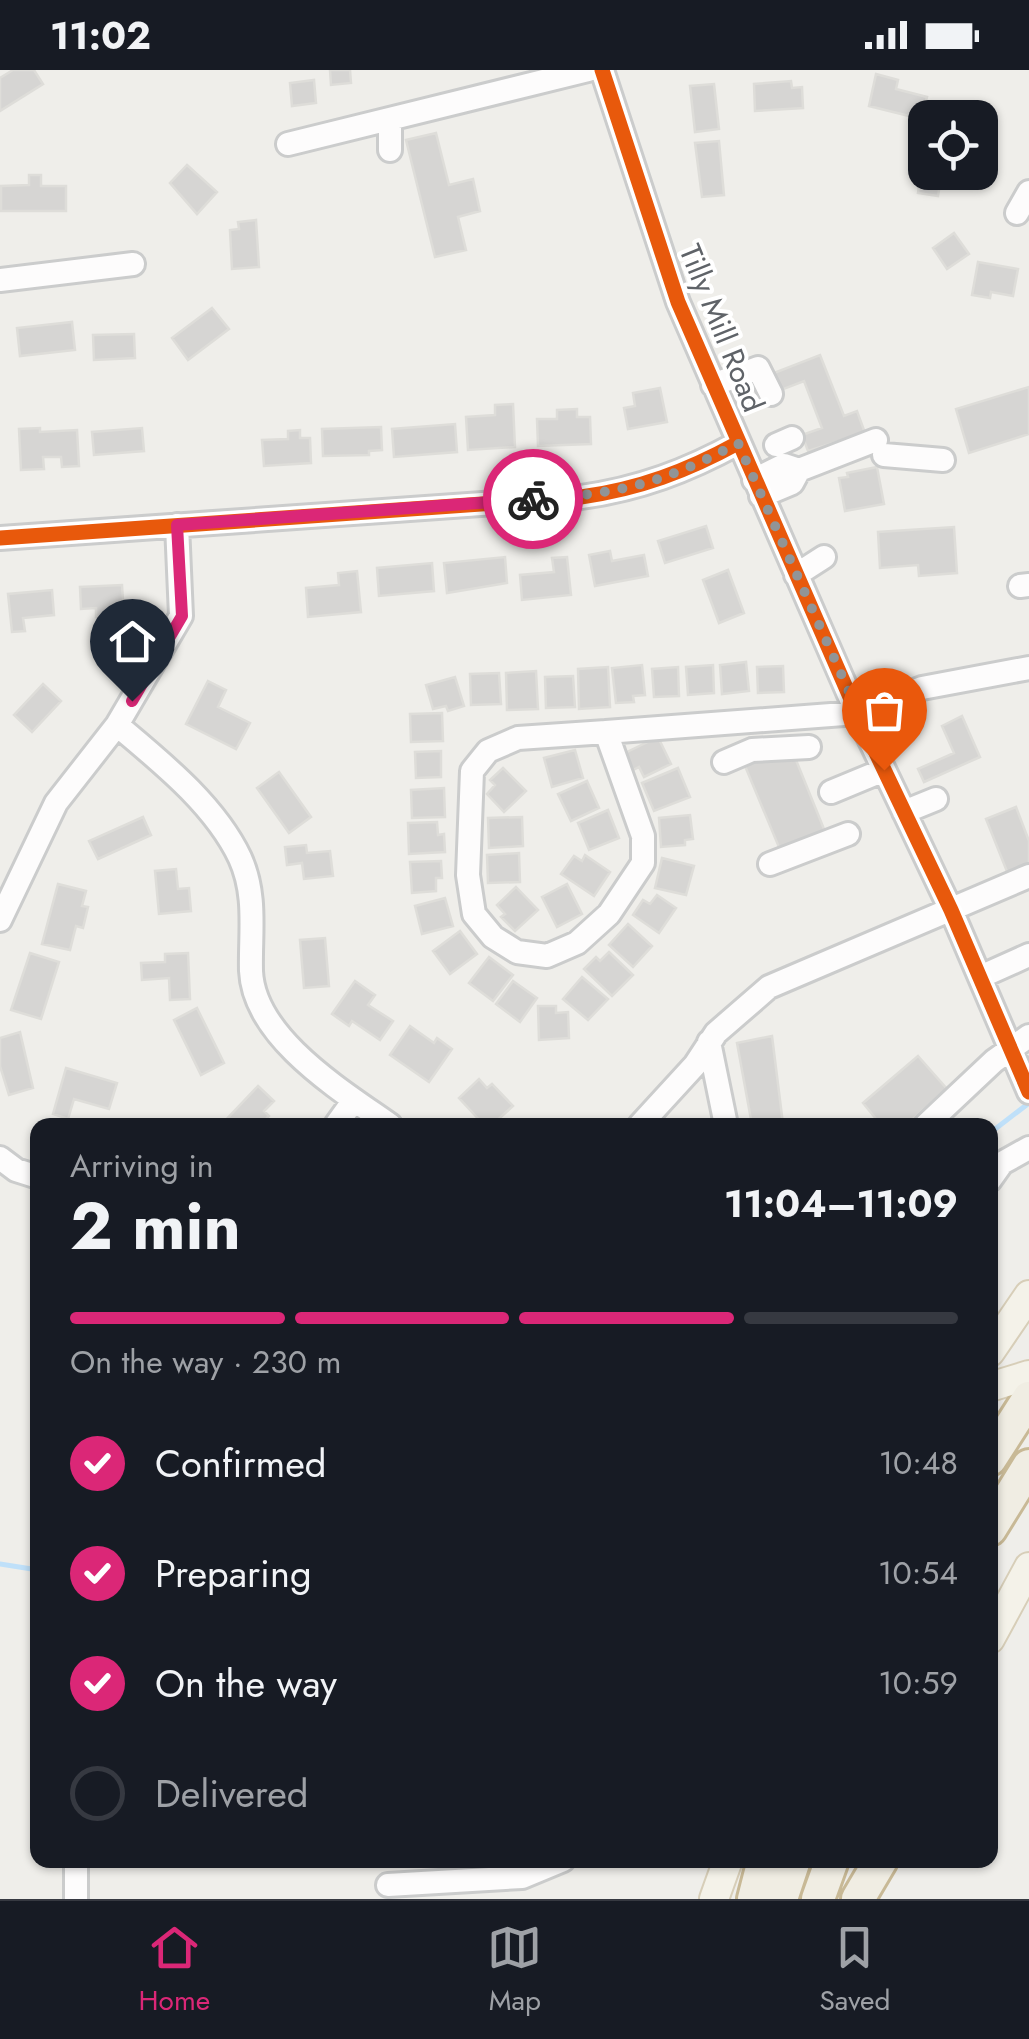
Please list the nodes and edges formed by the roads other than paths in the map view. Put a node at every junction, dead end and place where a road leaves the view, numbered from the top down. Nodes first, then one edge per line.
1 (588, 70) edge
2 (602, 70) edge
3 (390, 119) junction
4 (288, 144) dead end
5 (390, 150) dead end
6 (1029, 192) edge
7 (1016, 212) dead end
8 (133, 264) dead end
9 (0, 280) edge
10 (713, 385) junction
11 (772, 394) dead end
12 (738, 443) junction
13 (944, 460) dead end
14 (757, 488) junction
15 (177, 525) junction
16 (0, 538) edge
17 (824, 557) dead end
18 (796, 575) junction
19 (1029, 668) edge
20 (857, 713) junction
21 (116, 725) junction
22 (606, 732) junction
23 (808, 747) dead end
24 (724, 762) dead end
25 (884, 770) junction
26 (831, 792) dead end
27 (936, 799) dead end
28 (904, 812) junction
29 (848, 834) dead end
30 (770, 864) dead end
31 (1029, 876) edge
32 (951, 910) junction
33 (0, 920) edge
34 (1029, 955) edge
35 (980, 977) junction
36 (710, 1042) junction
37 (1019, 1042) edge
38 (1026, 1086) edge
39 (354, 1100) junction
40 (341, 1118) edge
41 (380, 1118) edge
42 (646, 1118) edge
43 (725, 1118) edge
44 (934, 1118) edge
45 (1029, 1148) edge
46 (0, 1158) edge
47 (998, 1169) edge
48 (30, 1174) edge
49 (1029, 1295) edge
50 (1029, 1331) edge
51 (998, 1339) edge
52 (998, 1344) edge
53 (1029, 1375) edge
54 (998, 1385) edge
55 (1029, 1398) edge
56 (998, 1446) edge
57 (1029, 1466) edge
58 (998, 1516) edge
59 (1029, 1567) edge
60 (998, 1624) edge
61 (76, 1868) edge
62 (545, 1868) edge
63 (725, 1868) edge
64 (762, 1868) edge
65 (791, 1868) edge
66 (829, 1868) edge
67 (876, 1868) edge
68 (887, 1868) edge
69 (388, 1892) edge
70 (76, 1899) edge
71 (714, 1899) edge
72 (754, 1899) edge
73 (780, 1899) edge
74 (818, 1899) edge
75 (858, 1899) edge
76 (877, 1899) edge

1 - 3 street
2 - 10 street, Tilly Mill Road
3 - 4 street
3 - 5 street
6 - 7 street
8 - 9 street
10 - 11 street
10 - 12 street, Tilly Mill Road
12 - 14 street, Tilly Mill Road
12 - 15 street
13 - 14 street
14 - 18 street, Tilly Mill Road
15 - 16 street
15 - 21 street
17 - 18 street
18 - 20 street, Tilly Mill Road
19 - 20 street
20 - 22 street
20 - 25 street, Tilly Mill Road
21 - 33 street
21 - 39 street
22 - 22 street
23 - 24 street
25 - 26 street
25 - 28 street, Tilly Mill Road
27 - 28 street
28 - 32 street, Tilly Mill Road
29 - 30 street
31 - 32 street
32 - 35 street, Tilly Mill Road
32 - 36 street
34 - 35 street
35 - 37 street, Tilly Mill Road
36 - 42 street
36 - 43 street
37 - 38 street, Tilly Mill Road
37 - 44 street
39 - 40 street
39 - 41 street
45 - 47 street
46 - 48 street
49 - 51 main road
50 - 52 main road
53 - 54 main road
55 - 56 highway
57 - 58 highway
59 - 60 main road
61 - 70 street
62 - 69 street
63 - 71 main road
64 - 72 highway
65 - 73 highway
66 - 74 highway
67 - 75 highway
68 - 76 main road

